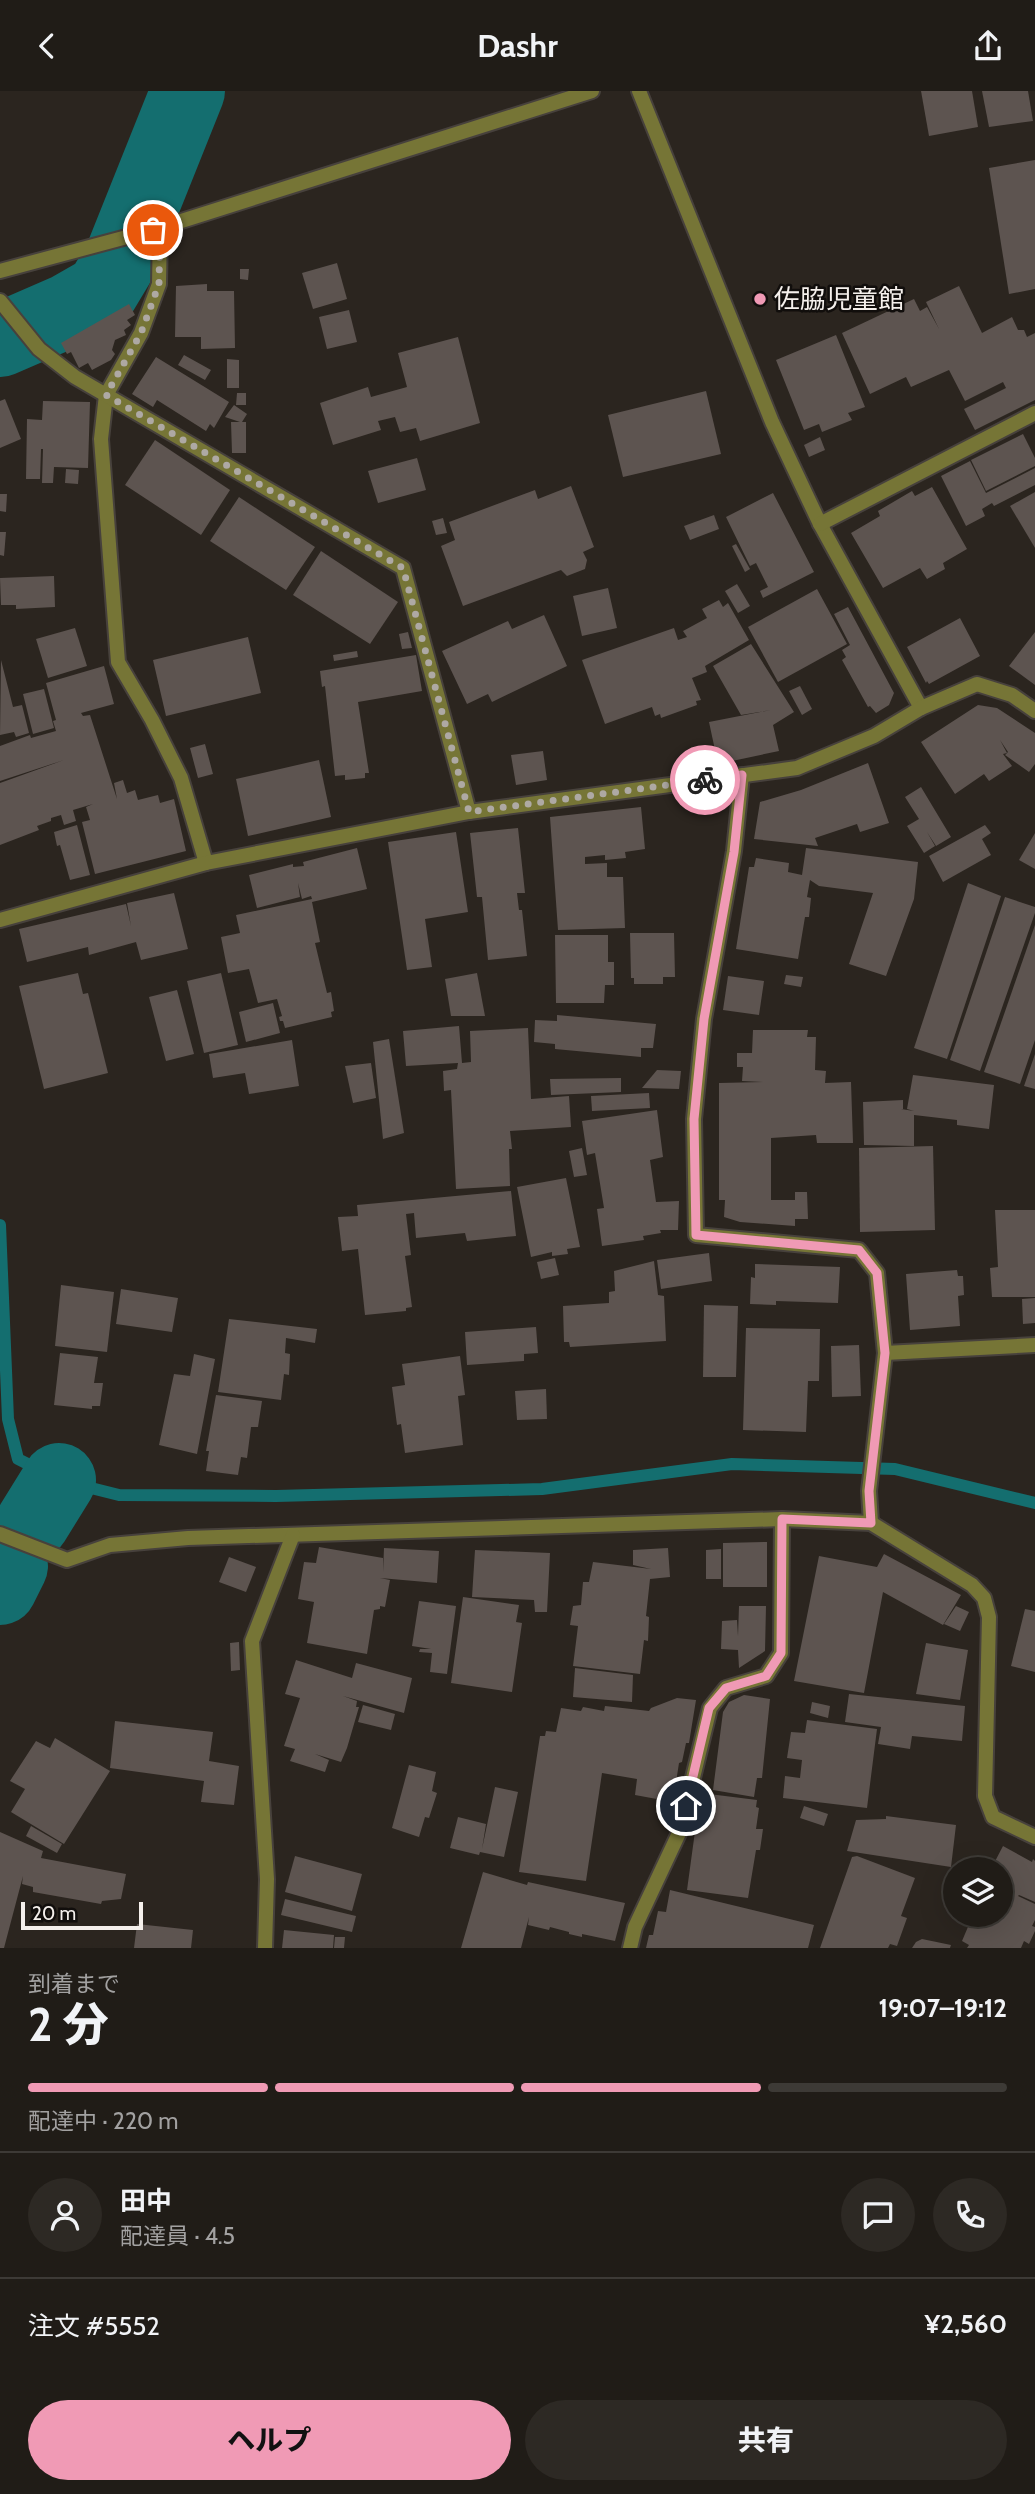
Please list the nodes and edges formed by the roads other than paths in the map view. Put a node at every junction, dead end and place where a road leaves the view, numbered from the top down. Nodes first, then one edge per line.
1 (592, 91) edge
2 (639, 91) edge
3 (156, 229) junction
4 (0, 271) edge
5 (0, 301) edge
6 (106, 395) junction
7 (1035, 413) edge
8 (820, 524) junction
9 (921, 708) junction
10 (1035, 711) edge
11 (742, 775) junction
12 (469, 812) junction
13 (206, 863) junction
14 (0, 920) edge
15 (1035, 1345) edge
16 (885, 1353) junction
17 (782, 1519) junction
18 (871, 1523) junction
19 (0, 1534) edge
20 (293, 1535) junction
21 (1035, 1837) edge
22 (265, 1948) edge
23 (630, 1948) edge

1 - 3 street
2 - 8 street
3 - 4 street
3 - 6 street
5 - 6 street
6 - 12 street
6 - 13 street
7 - 8 street
8 - 9 street
9 - 10 street
9 - 11 street
11 - 12 street
11 - 16 street
12 - 13 street
13 - 14 street
15 - 16 street
16 - 18 street
17 - 18 street
17 - 20 street
17 - 23 street
18 - 21 street
19 - 20 street
20 - 22 street

